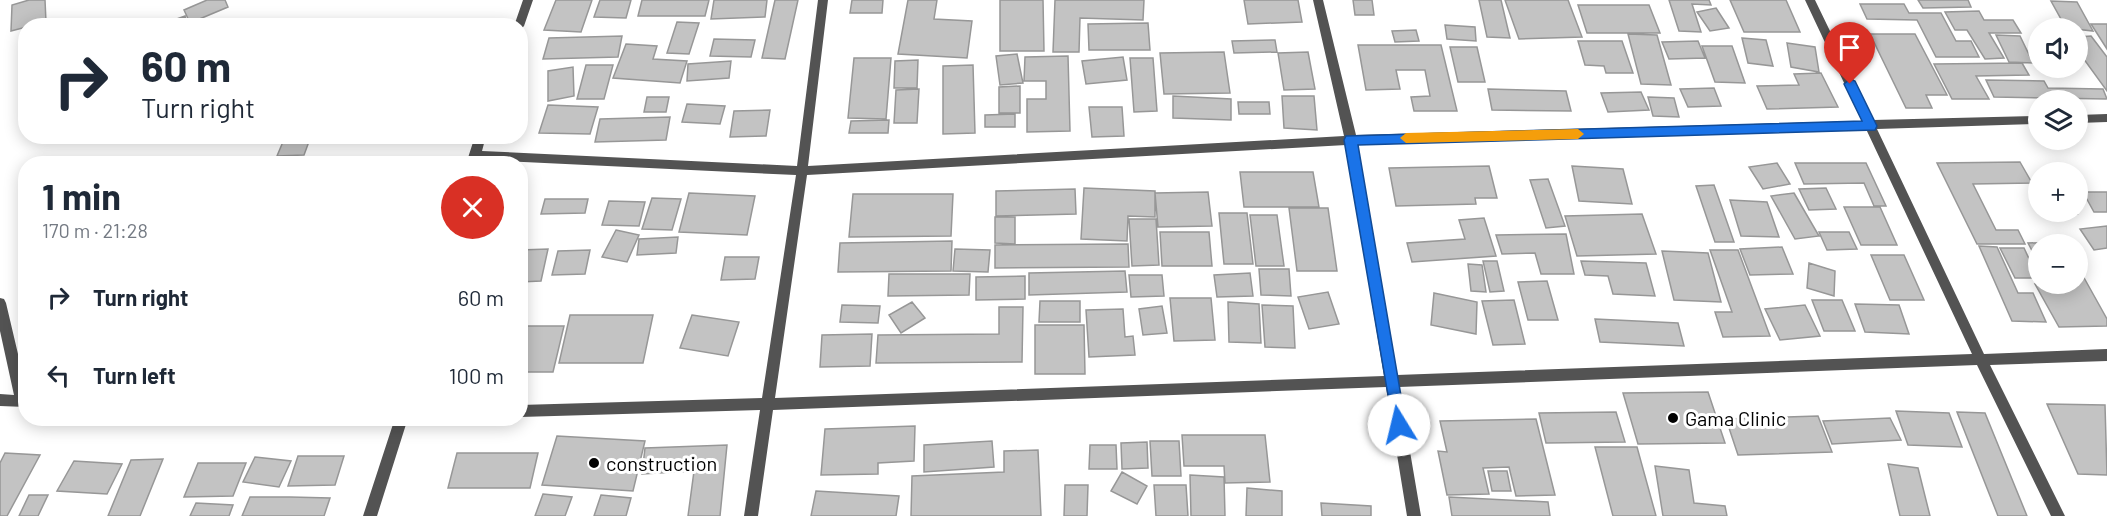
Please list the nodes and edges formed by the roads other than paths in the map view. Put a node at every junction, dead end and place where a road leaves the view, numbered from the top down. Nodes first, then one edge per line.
1 (528, 0) edge
2 (823, 0) edge
3 (1318, 0) edge
4 (1810, 0) edge
5 (522, 18) edge
6 (2107, 118) edge
7 (2088, 119) edge
8 (2028, 120) edge
9 (1871, 126) junction
10 (1351, 140) junction
11 (528, 161) edge
12 (802, 171) junction
13 (0, 303) edge
14 (2107, 355) edge
15 (1981, 360) junction
16 (18, 376) edge
17 (1392, 380) junction
18 (0, 400) edge
19 (18, 401) edge
20 (769, 404) junction
21 (528, 411) edge
22 (399, 426) edge
23 (370, 516) edge
24 (751, 516) edge
25 (1414, 516) edge
26 (2058, 516) edge

1 - 5 street
2 - 12 street
3 - 10 street
4 - 9 street
6 - 7 street
8 - 9 street
9 - 10 street
9 - 15 street
10 - 12 street
10 - 17 street
11 - 12 street
12 - 20 street
13 - 16 street
14 - 15 street
15 - 17 street
15 - 26 street
17 - 20 street
17 - 25 street
18 - 19 street
20 - 21 street
20 - 24 street
22 - 23 street

